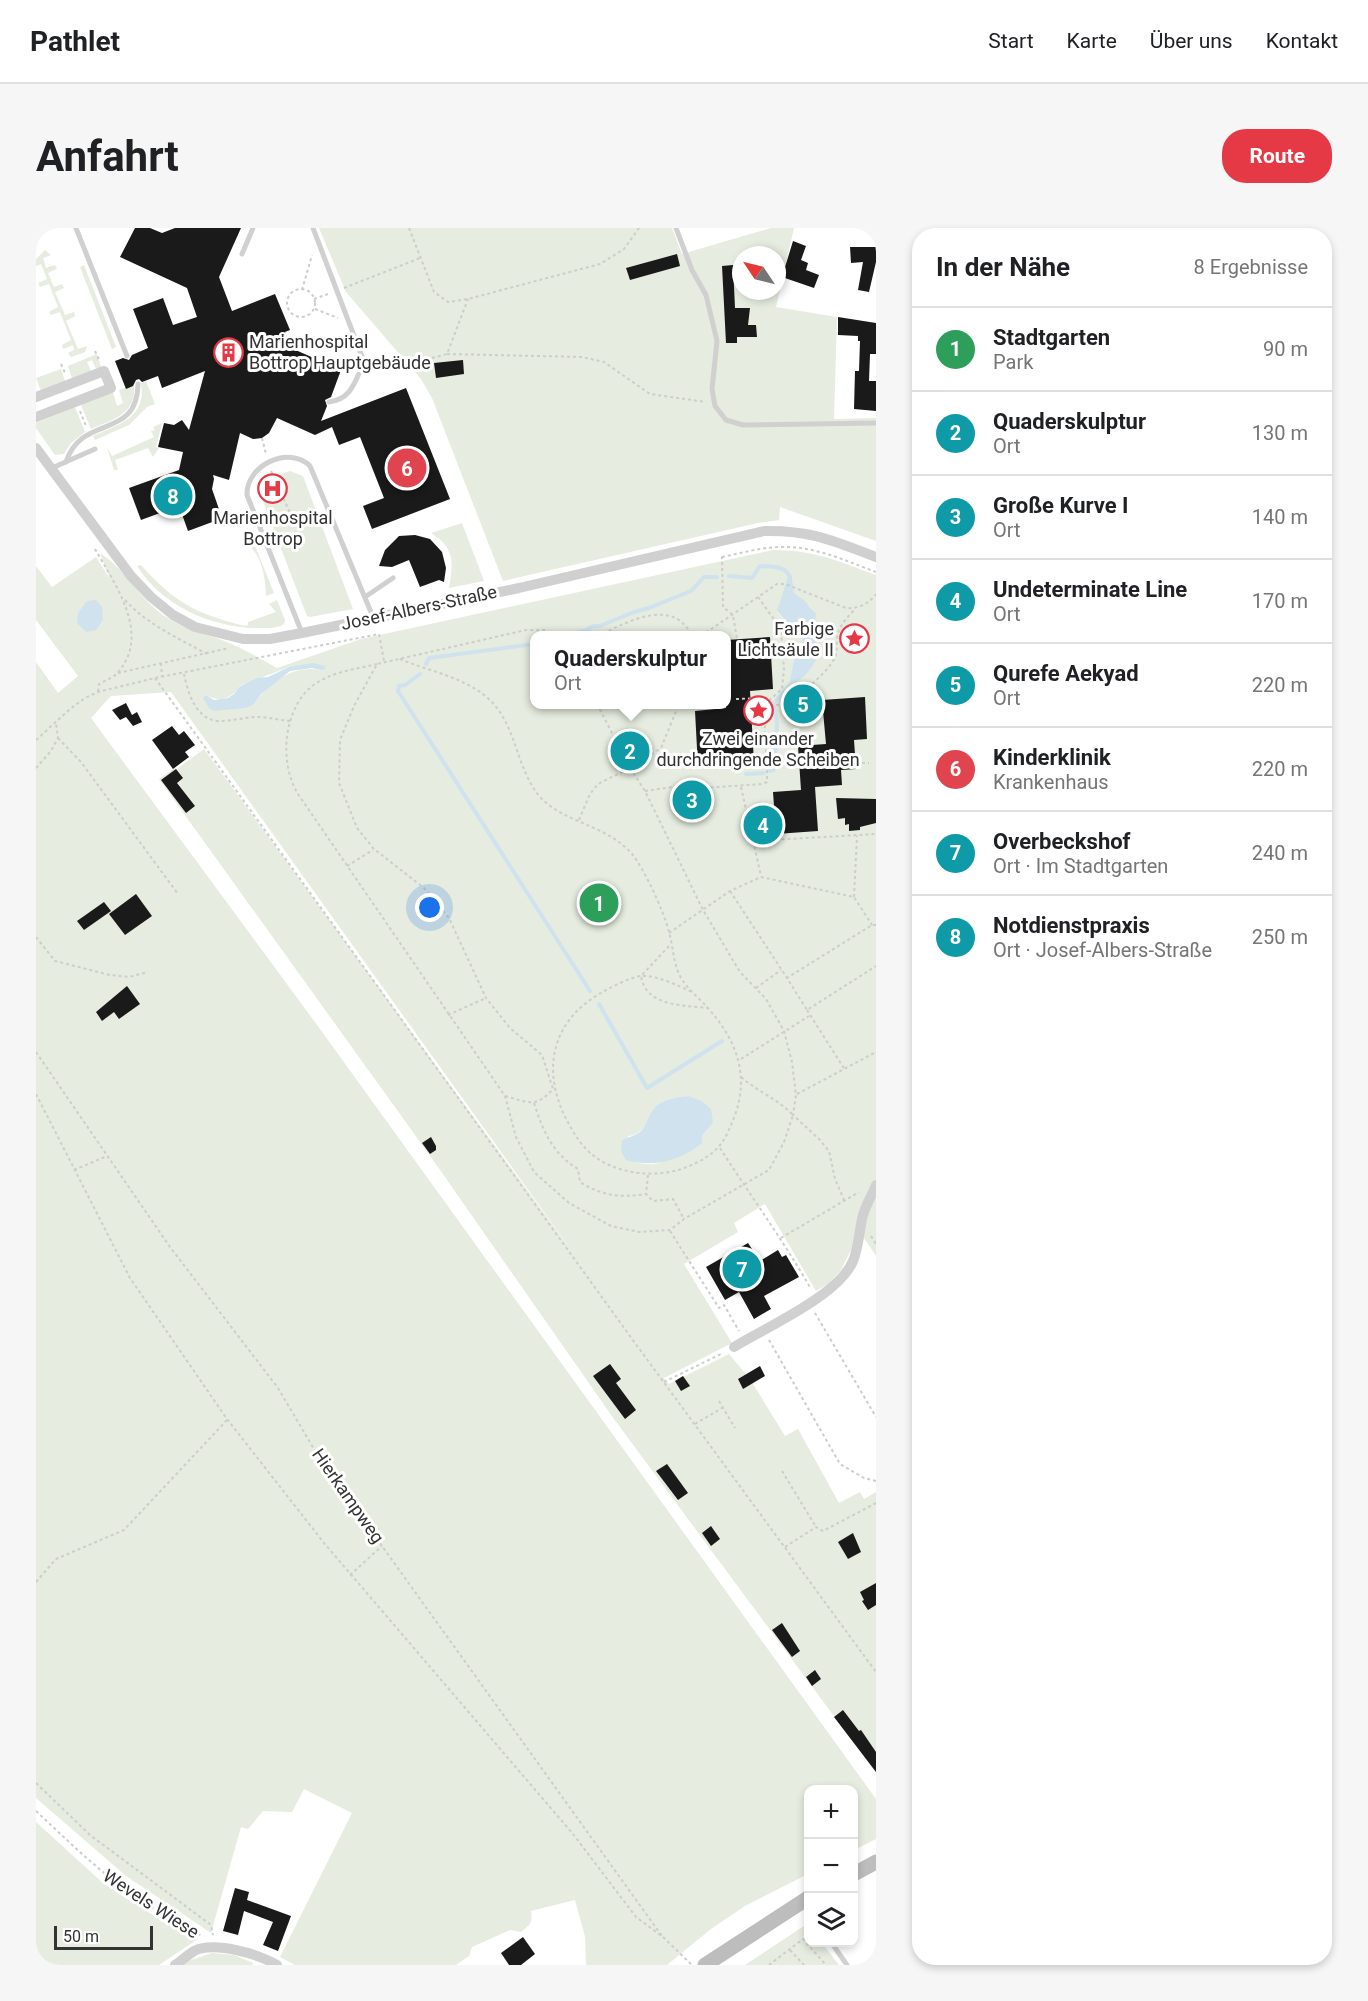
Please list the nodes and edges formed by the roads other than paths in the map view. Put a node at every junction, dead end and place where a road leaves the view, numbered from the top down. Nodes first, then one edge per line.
1 (76, 228) edge
2 (253, 228) edge
3 (313, 228) edge
4 (676, 228) edge
5 (242, 254) dead end
6 (127, 356) dead end
7 (423, 360) road end
8 (364, 362) junction
9 (138, 384) dead end
10 (36, 397) edge
11 (329, 402) dead end
12 (36, 417) edge
13 (876, 423) edge
14 (36, 448) edge
15 (95, 448) dead end
16 (66, 462) junction
17 (51, 469) junction
18 (876, 557) edge
19 (393, 579) dead end
20 (365, 597) junction
21 (373, 617) junction
22 (302, 633) junction
23 (876, 1185) edge
24 (734, 1347) road end
25 (876, 1862) edge
26 (858, 1872) edge
27 (804, 1904) edge
28 (834, 1947) edge
29 (175, 1965) edge
30 (277, 1965) edge
31 (705, 1965) edge
32 (847, 1965) edge

1 - 6 lane
2 - 5 lane
3 - 8 lane
4 - 13 lane
7 - 8 lane
8 - 11 lane
9 - 16 lane
10 - 12 street
14 - 17 street, Josef-Albers-Straße
15 - 16 lane
16 - 17 lane
17 - 22 street, Josef-Albers-Straße
18 - 21 street, Josef-Albers-Straße
19 - 20 lane
20 - 21 lane
20 - 22 lane
21 - 22 street, Josef-Albers-Straße
23 - 24 street
25 - 26 main road
27 - 31 main road
28 - 32 lane
29 - 30 street

